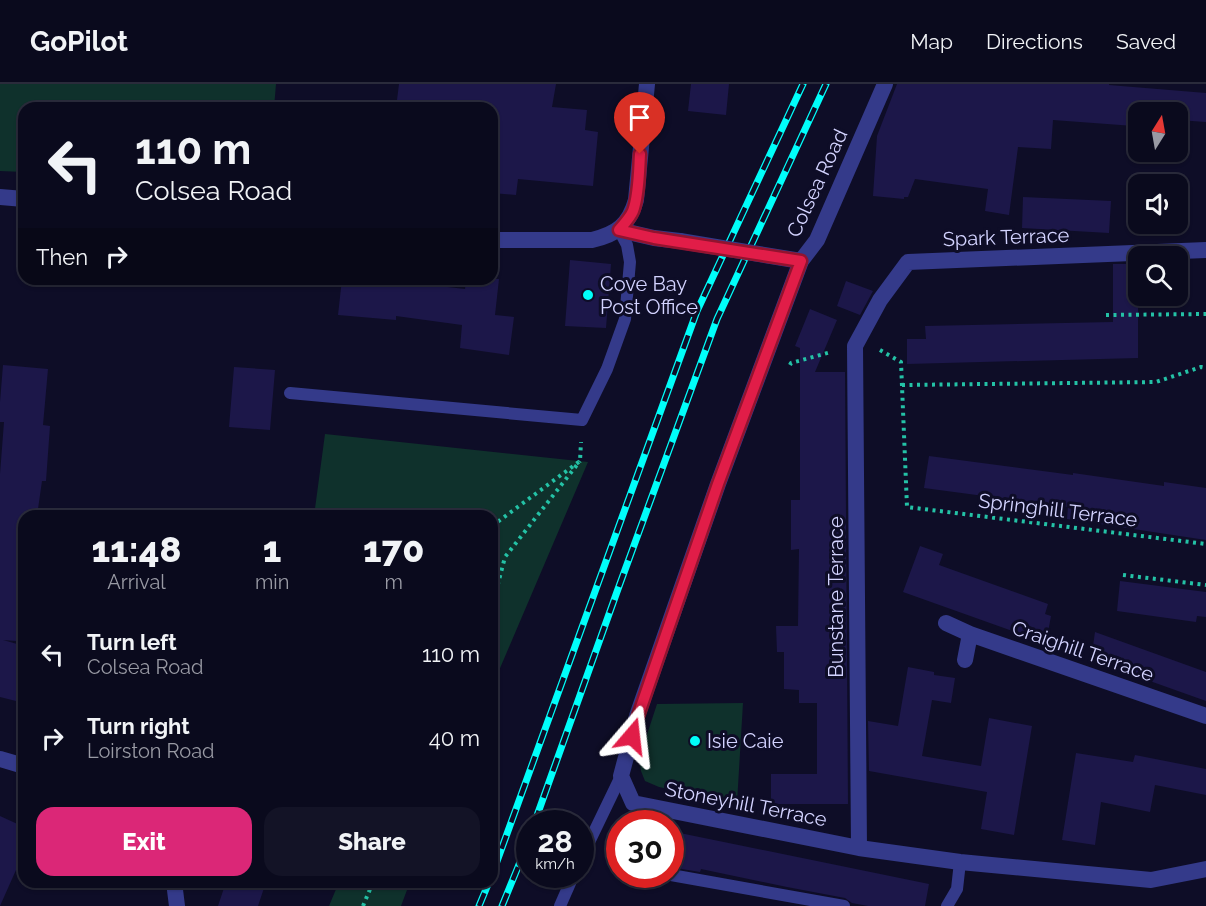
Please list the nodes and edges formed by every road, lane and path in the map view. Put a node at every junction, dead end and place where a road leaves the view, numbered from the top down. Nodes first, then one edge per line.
1 (647, 84) edge
2 (885, 84) edge
3 (0, 197) edge
4 (18, 198) edge
5 (619, 230) junction
6 (498, 240) edge
7 (1206, 250) edge
8 (801, 261) junction
9 (1206, 314) edge
10 (1106, 315) dead end
11 (858, 342) junction
12 (1206, 368) edge
13 (787, 374) dead end
14 (902, 385) junction
15 (290, 393) dead end
16 (582, 420) junction
17 (580, 461) junction
18 (498, 521) edge
19 (1206, 544) edge
20 (1123, 575) dead end
21 (1206, 585) edge
22 (498, 586) edge
23 (946, 623) dead end
24 (970, 634) junction
25 (965, 660) dead end
26 (1206, 716) edge
27 (0, 759) edge
28 (18, 764) edge
29 (621, 776) junction
30 (594, 832) edge
31 (859, 848) junction
32 (960, 862) junction
33 (1206, 869) edge
34 (684, 877) edge
35 (175, 888) edge
36 (370, 888) edge
37 (568, 888) edge
38 (177, 906) edge
39 (363, 906) edge
40 (560, 906) edge
41 (844, 906) edge
42 (947, 906) edge

1 - 5 street
2 - 8 street, Colsea Road
3 - 4 street
5 - 6 street
5 - 8 street, Colsea Road, bridge
5 - 16 lane
7 - 11 street, Spark Terrace
8 - 29 street
9 - 10 path
11 - 13 path
11 - 14 path
11 - 31 street, Bunstane Terrace
12 - 14 path
14 - 19 path, Springhill Terrace
15 - 16 lane
16 - 17 path
17 - 18 path
17 - 22 path
20 - 21 path
23 - 24 street, Craighill Terrace
24 - 25 street
24 - 26 street, Craighill Terrace
27 - 28 street
29 - 30 lane
29 - 31 street, Stoneyhill Terrace
31 - 32 street, Stoneyhill Terrace
32 - 33 street, Stoneyhill Terrace
32 - 42 lane
34 - 41 lane
35 - 38 street
36 - 39 path
37 - 40 lane

